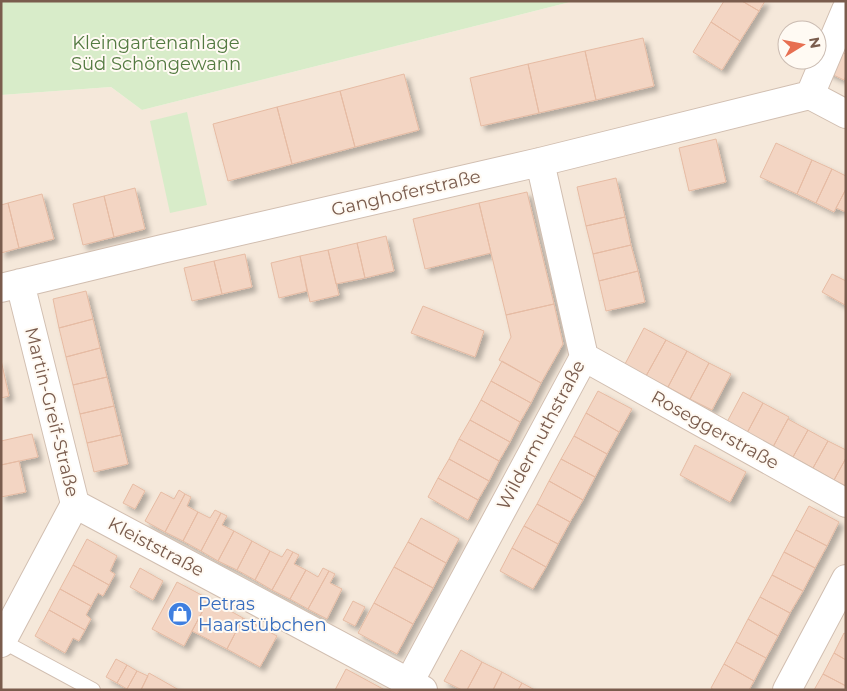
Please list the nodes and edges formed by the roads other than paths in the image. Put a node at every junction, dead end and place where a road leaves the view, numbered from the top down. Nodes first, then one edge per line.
1 (846, 10) edge
2 (810, 95) junction
3 (846, 114) edge
4 (540, 162) junction
5 (11, 285) edge
6 (584, 357) junction
7 (846, 503) edge
8 (75, 504) junction
9 (846, 579) edge
10 (2, 642) edge
11 (413, 687) edge
12 (93, 690) edge
13 (787, 690) edge

1 - 2 street
2 - 3 street
2 - 4 street, Ganghoferstraße
4 - 5 street, Ganghoferstraße
4 - 6 street, Wildermuthstraße
5 - 8 street, Martin-Greif-Straße
6 - 7 street, Roseggerstraße
6 - 11 street, Wildermuthstraße
8 - 10 street, Martin-Greif-Straße
8 - 11 street, Kleiststraße
9 - 13 street
10 - 12 lane

